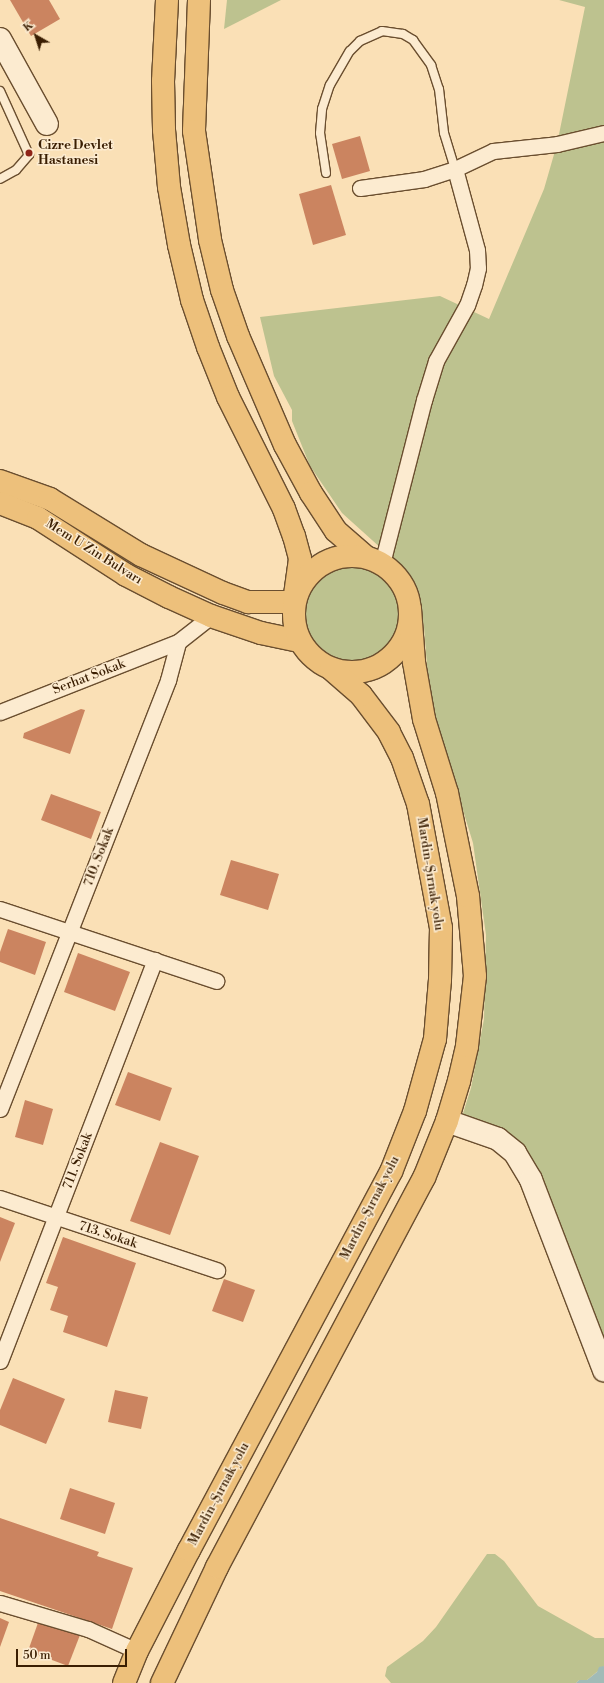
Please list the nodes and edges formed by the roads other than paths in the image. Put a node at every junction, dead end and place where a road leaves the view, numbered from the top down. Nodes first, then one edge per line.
1 (167, 0) edge
2 (199, 0) edge
3 (0, 39) edge
4 (0, 91) edge
5 (47, 124) dead end
6 (604, 133) edge
7 (455, 169) junction
8 (326, 173) dead end
9 (0, 179) edge
10 (360, 188) dead end
11 (0, 481) edge
12 (0, 503) edge
13 (374, 560) junction
14 (294, 602) junction
15 (410, 609) junction
16 (211, 616) junction
17 (300, 641) junction
18 (178, 642) junction
19 (331, 668) junction
20 (0, 711) edge
21 (0, 909) edge
22 (70, 930) junction
23 (154, 960) junction
24 (216, 981) dead end
25 (0, 1109) edge
26 (447, 1121) junction
27 (0, 1198) edge
28 (56, 1218) junction
29 (217, 1270) dead end
30 (0, 1361) edge
31 (604, 1370) edge
32 (0, 1603) edge
33 (137, 1651) junction
34 (124, 1683) edge
35 (162, 1683) edge

1 - 14 main road
2 - 13 main road
3 - 5 street
4 - 9 lane
6 - 7 street
7 - 8 lane
7 - 10 street
7 - 13 street
11 - 14 main road, Mem U Zin Bulvarı
12 - 16 main road, Mem U Zin Bulvarı
13 - 14 main road
13 - 15 main road
14 - 17 main road
15 - 19 main road
15 - 26 main road
16 - 17 main road, Mem U Zin Bulvarı
16 - 18 street
17 - 19 main road
18 - 20 street, Serhat Sokak
18 - 22 street, 710. Sokak
19 - 33 main road, Mardin-Şırnak yolu
21 - 22 street
22 - 23 street
22 - 25 street, 710. Sokak
23 - 24 street
23 - 28 street, 711. Sokak
26 - 31 street
26 - 35 main road
27 - 28 street, 713. Sokak
28 - 29 street, 713. Sokak
28 - 30 street, 711. Sokak
32 - 33 street
33 - 34 main road, Mardin-Şırnak yolu

